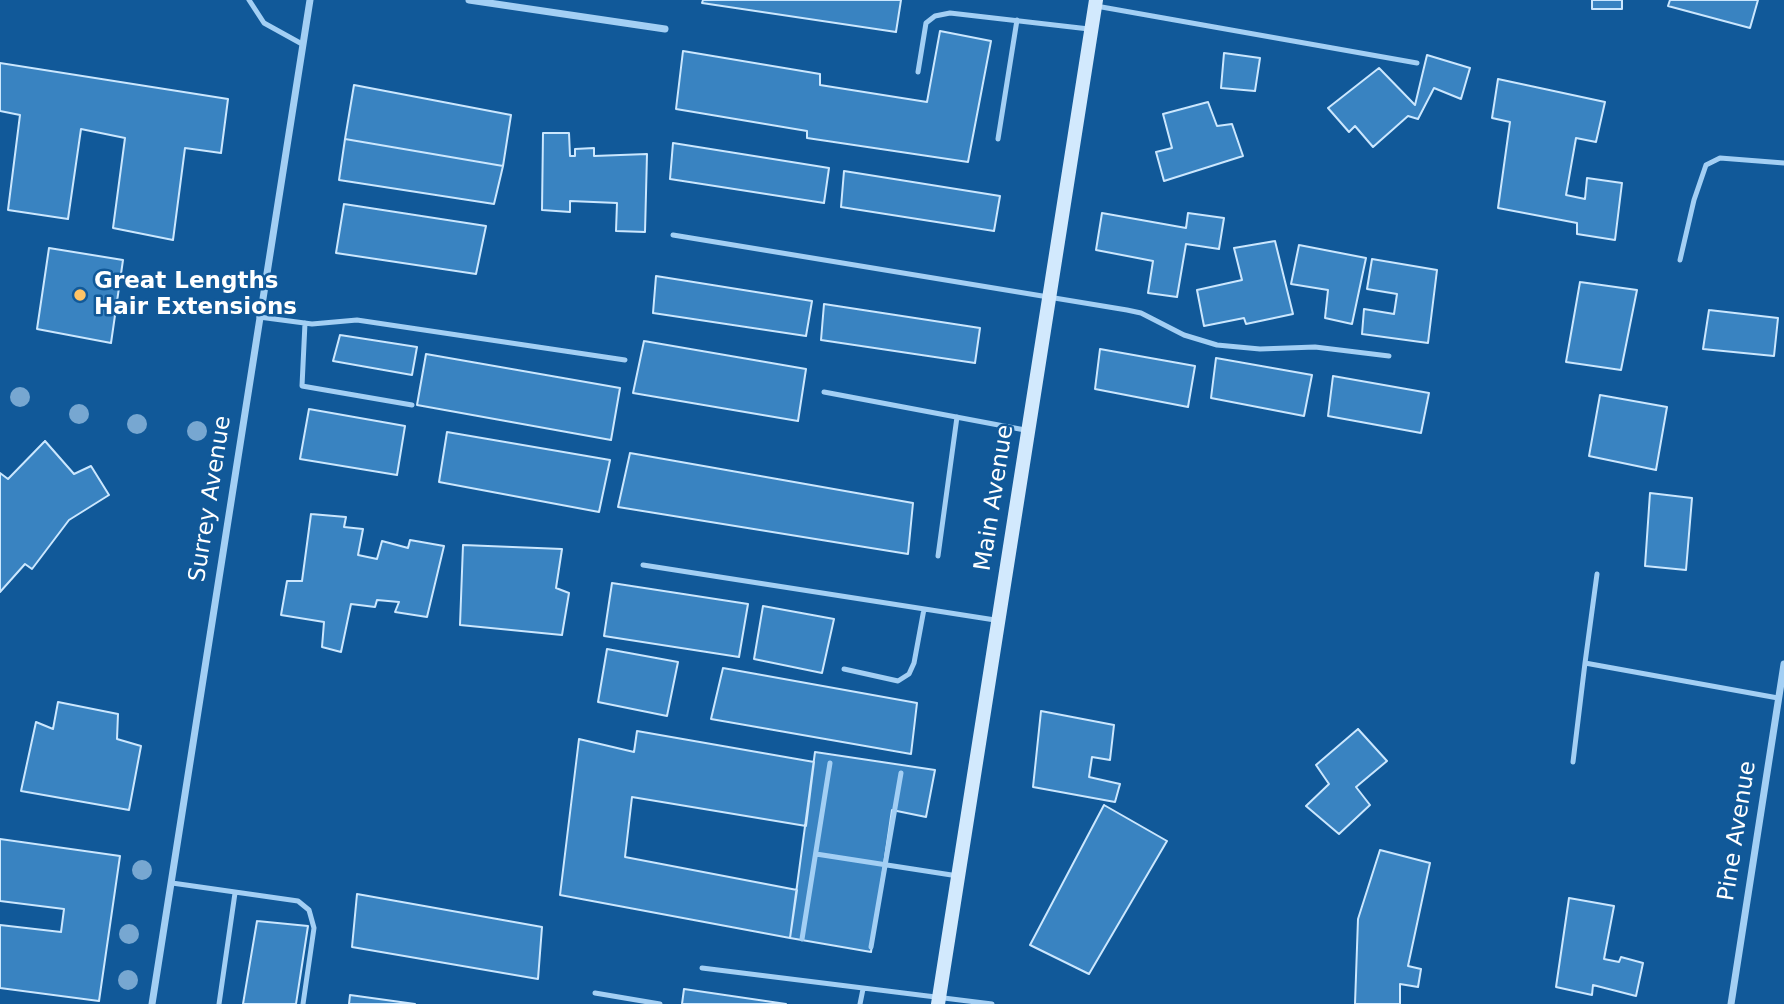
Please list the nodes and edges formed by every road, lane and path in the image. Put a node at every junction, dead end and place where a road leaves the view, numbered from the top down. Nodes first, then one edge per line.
1 (249, 0) edge
2 (310, 0) edge
3 (469, 0) edge
4 (1095, 3) edge
5 (1017, 20) junction
6 (665, 29) dead end
7 (1092, 29) junction
8 (302, 44) junction
9 (1417, 63) dead end
10 (918, 72) dead end
11 (998, 139) dead end
12 (1784, 163) edge
13 (673, 235) dead end
14 (1681, 260) dead end
15 (1049, 298) junction
16 (259, 317) junction
17 (305, 323) junction
18 (1389, 356) dead end
19 (625, 360) dead end
20 (824, 391) dead end
21 (412, 405) dead end
22 (957, 416) junction
23 (1028, 430) junction
24 (938, 556) dead end
25 (643, 565) dead end
26 (1597, 574) dead end
27 (924, 609) junction
28 (998, 621) junction
29 (1585, 663) junction
30 (1784, 664) edge
31 (844, 669) dead end
32 (1778, 698) junction
33 (1573, 762) dead end
34 (830, 763) dead end
35 (901, 773) dead end
36 (816, 854) junction
37 (885, 865) junction
38 (958, 876) junction
39 (172, 883) junction
40 (235, 894) junction
41 (802, 939) dead end
42 (871, 947) dead end
43 (702, 968) dead end
44 (863, 989) junction
45 (595, 993) dead end
46 (938, 1001) edge
47 (152, 1004) edge
48 (219, 1004) edge
49 (303, 1004) edge
50 (660, 1004) edge
51 (860, 1004) edge
52 (992, 1004) edge
53 (1731, 1004) edge

1 - 8 lane
2 - 8 street, Surrey Avenue
3 - 6 street
4 - 7 street, Main Avenue
4 - 9 lane
5 - 7 lane
5 - 10 lane
5 - 11 lane
7 - 15 street, Main Avenue
8 - 16 street, Surrey Avenue
12 - 14 lane
13 - 15 lane
15 - 18 lane
15 - 23 street, Main Avenue
16 - 17 lane
16 - 39 street, Surrey Avenue
17 - 19 lane
17 - 21 lane
20 - 22 lane
22 - 23 lane
22 - 24 lane
23 - 28 street, Main Avenue
25 - 27 lane
26 - 29 lane
27 - 28 lane
27 - 31 lane
28 - 38 street, Main Avenue
29 - 32 lane
29 - 33 lane
30 - 32 street, Pine Avenue
32 - 53 street, Pine Avenue
34 - 36 lane
35 - 37 lane
36 - 37 lane
36 - 41 lane
37 - 38 lane
37 - 42 lane
38 - 46 street, Main Avenue
39 - 40 lane
39 - 47 street, Surrey Avenue
40 - 48 lane
40 - 49 lane
43 - 44 lane
44 - 46 lane
44 - 51 lane
45 - 50 lane
46 - 52 lane

